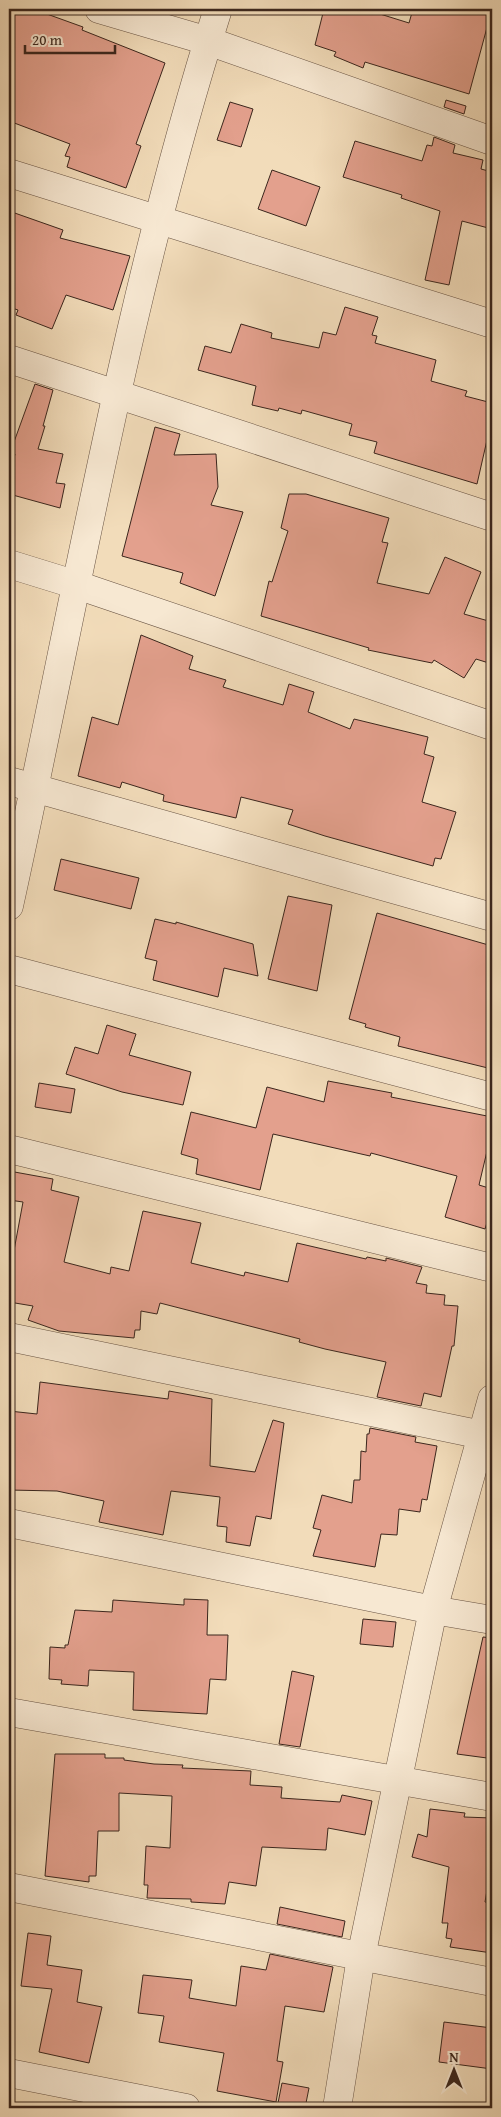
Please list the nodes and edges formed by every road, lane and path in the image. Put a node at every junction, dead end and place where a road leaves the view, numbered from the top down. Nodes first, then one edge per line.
1 (99, 9) edge
2 (218, 9) edge
3 (208, 41) junction
4 (492, 141) edge
5 (9, 173) edge
6 (157, 221) junction
7 (492, 324) edge
8 (9, 359) edge
9 (116, 394) junction
10 (492, 517) edge
11 (9, 564) edge
12 (77, 585) junction
13 (492, 726) edge
14 (9, 781) edge
15 (35, 787) junction
16 (9, 906) edge
17 (492, 917) edge
18 (9, 969) edge
19 (492, 1097) edge
20 (9, 1149) edge
21 (492, 1268) edge
22 (9, 1337) edge
23 (492, 1399) edge
24 (487, 1436) edge
25 (9, 1523) edge
26 (434, 1610) junction
27 (492, 1620) edge
28 (9, 1712) edge
29 (399, 1782) junction
30 (492, 1797) edge
31 (9, 1887) edge
32 (361, 1957) junction
33 (492, 1982) edge
34 (9, 2073) edge
35 (186, 2108) edge
36 (336, 2108) edge

1 - 3 street
2 - 3 street
3 - 4 street
3 - 6 street
5 - 6 street
6 - 7 street
6 - 9 street
8 - 9 street
9 - 10 street
9 - 12 street
11 - 12 street
12 - 13 street
12 - 15 street
14 - 15 street
15 - 16 street
15 - 17 street
18 - 19 street
20 - 21 street
22 - 24 street
23 - 24 street
24 - 26 street
25 - 26 street
26 - 27 street
26 - 29 street
28 - 29 street
29 - 30 street
29 - 32 street
31 - 32 street
32 - 33 street
32 - 36 street
34 - 35 street

